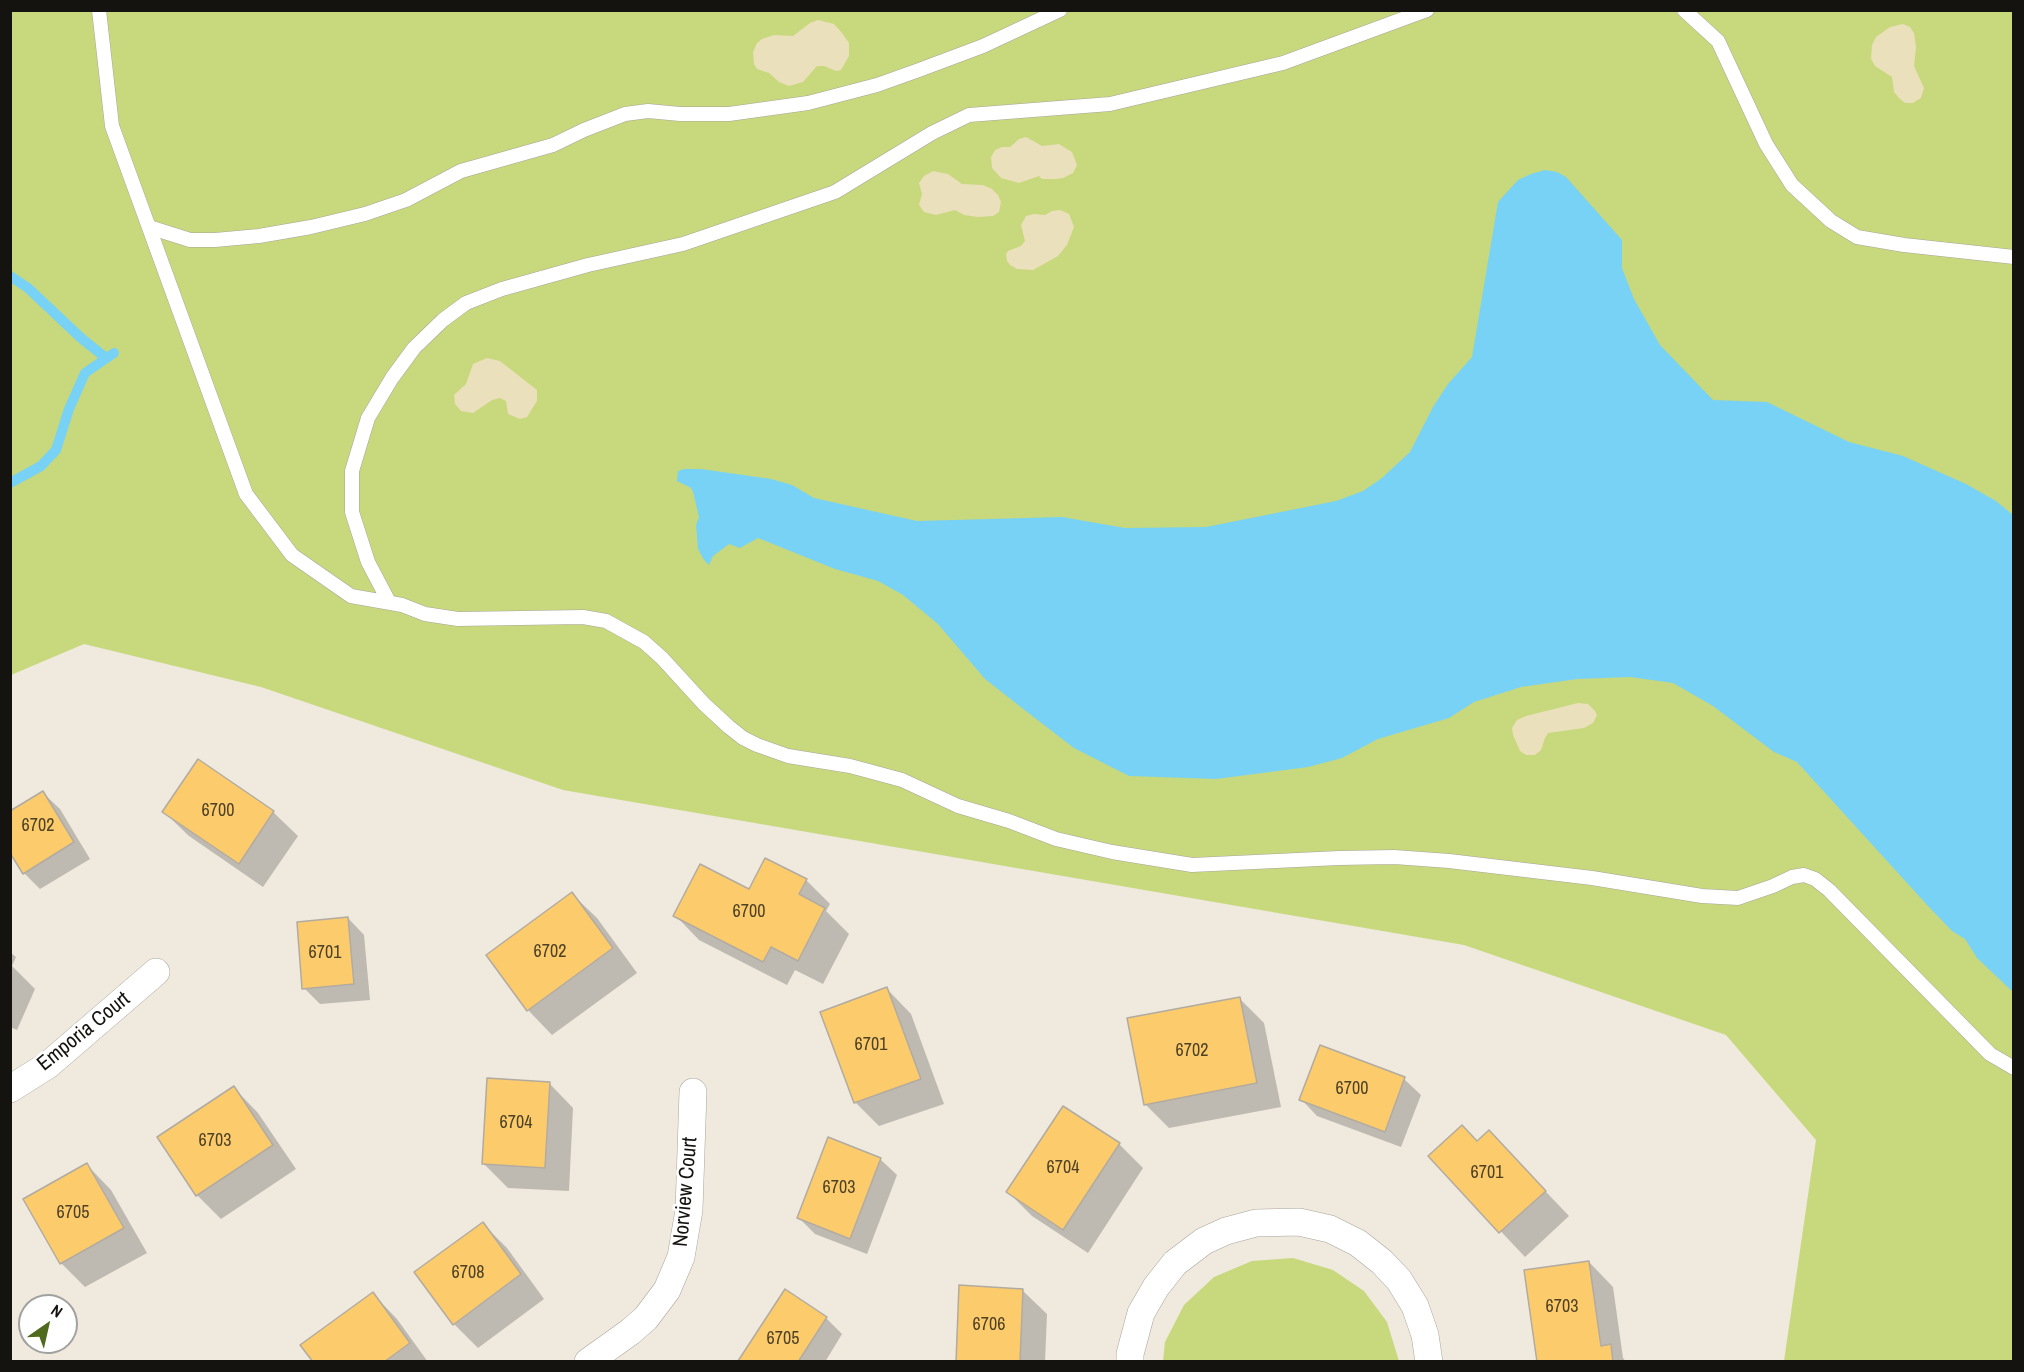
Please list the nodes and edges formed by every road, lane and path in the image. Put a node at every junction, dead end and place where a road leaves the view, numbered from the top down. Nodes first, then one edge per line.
1 (99, 10) edge
2 (1060, 10) edge
3 (1427, 10) edge
4 (1684, 10) edge
5 (149, 227) junction
6 (2013, 257) edge
7 (389, 602) junction
8 (156, 972) dead end
9 (2013, 1068) edge
10 (10, 1089) edge
11 (693, 1092) dead end
12 (588, 1362) edge
13 (1130, 1362) edge
14 (1430, 1362) edge

1 - 5 lane
2 - 5 lane
3 - 7 lane
4 - 6 lane
5 - 7 lane
7 - 9 lane
8 - 10 street, Emporia Court
11 - 12 street, Norview Court
13 - 14 street

